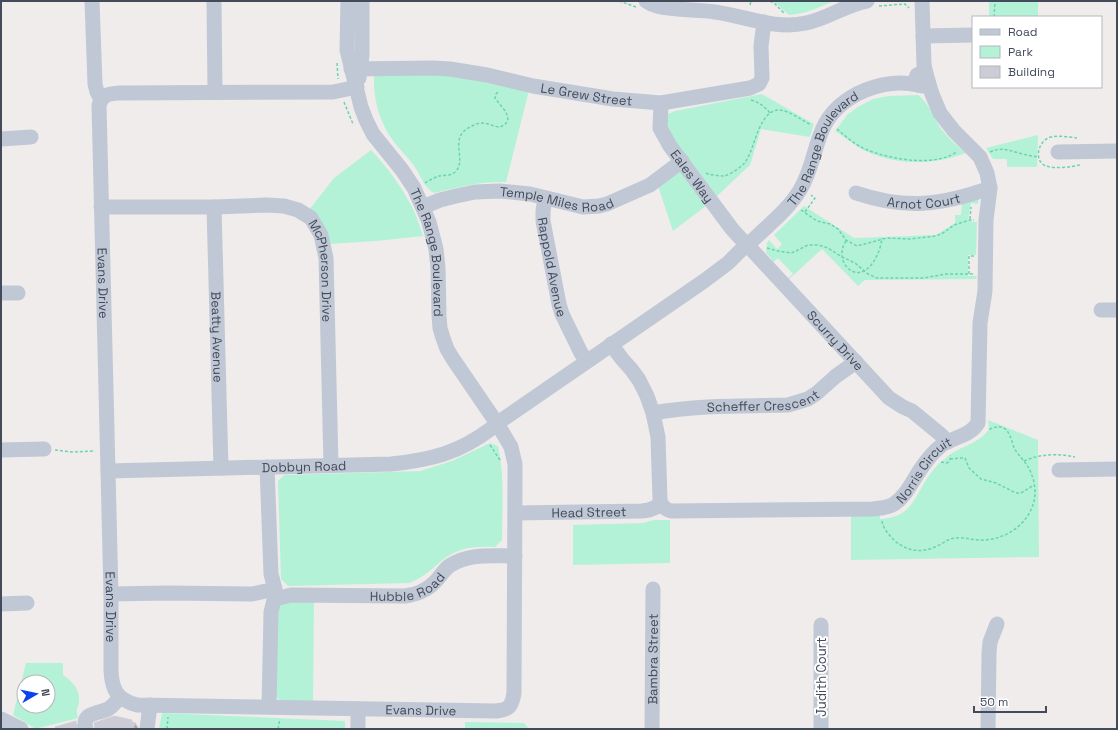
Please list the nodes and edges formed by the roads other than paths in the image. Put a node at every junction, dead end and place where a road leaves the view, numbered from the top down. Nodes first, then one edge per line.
1 (92, 1) edge
2 (214, 1) edge
3 (348, 1) edge
4 (362, 1) edge
5 (646, 1) edge
6 (867, 1) edge
7 (922, 1) edge
8 (718, 7) edge
9 (764, 22) junction
10 (972, 35) edge
11 (923, 36) junction
12 (356, 69) junction
13 (921, 80) junction
14 (357, 87) junction
15 (215, 92) junction
16 (101, 99) junction
17 (661, 103) junction
18 (31, 137) dead end
19 (1, 139) edge
20 (1117, 151) edge
21 (1058, 152) dead end
22 (682, 161) junction
23 (990, 188) junction
24 (856, 193) dead end
25 (545, 198) junction
26 (214, 206) junction
27 (102, 207) junction
28 (423, 207) junction
29 (747, 245) junction
30 (1, 293) edge
31 (18, 293) dead end
32 (1101, 310) dead end
33 (1117, 310) edge
34 (614, 343) junction
35 (590, 359) junction
36 (854, 360) junction
37 (654, 416) junction
38 (494, 426) junction
39 (44, 449) road end
40 (1, 450) edge
41 (945, 450) junction
42 (331, 465) junction
43 (267, 467) junction
44 (221, 468) junction
45 (1117, 469) edge
46 (1059, 470) dead end
47 (108, 471) junction
48 (661, 505) junction
49 (515, 513) junction
50 (515, 556) junction
51 (653, 589) dead end
52 (111, 594) junction
53 (269, 596) junction
54 (26, 603) dead end
55 (1, 604) edge
56 (997, 624) dead end
57 (821, 625) dead end
58 (119, 698) junction
59 (150, 705) junction
60 (358, 709) junction
61 (275, 713) junction
62 (1, 719) edge
63 (21, 729) edge
64 (86, 729) edge
65 (147, 729) edge
66 (358, 729) edge
67 (652, 729) edge
68 (821, 729) edge
69 (988, 729) edge

1 - 16 street
2 - 15 street
3 - 12 street, The Range Boulevard
4 - 12 street, The Range Boulevard
5 - 8 street
6 - 9 street
7 - 11 street
8 - 9 street
9 - 17 street, Le Grew Street
10 - 11 street
11 - 13 street
12 - 14 street, The Range Boulevard
12 - 17 street, Le Grew Street
13 - 23 street, Norris Circuit
13 - 29 street, The Range Boulevard
14 - 15 street
14 - 28 street, The Range Boulevard
15 - 16 street
16 - 27 street, Evans Drive
17 - 22 street, Eales Way
18 - 19 street
20 - 21 street
22 - 25 street, Temple Miles Road
22 - 29 street, Eales Way
23 - 24 street, Arnot Court
23 - 41 street, Norris Circuit
25 - 28 street, Temple Miles Road
25 - 35 street, Rappold Avenue
26 - 27 street, McPherson Drive
26 - 42 street, McPherson Drive
26 - 44 street, Beatty Avenue
27 - 47 street, Evans Drive
28 - 38 street, The Range Boulevard
29 - 34 street, The Range Boulevard
29 - 36 street, Scurry Drive
30 - 31 street
32 - 33 street
34 - 35 street, The Range Boulevard
34 - 37 street
35 - 38 street, The Range Boulevard
36 - 37 street, Scheffer Crescent
36 - 41 street, Scurry Drive
37 - 48 street
38 - 42 street, Dobbyn Road
38 - 49 street, Evans Drive
39 - 40 street
41 - 48 street, Norris Circuit
42 - 43 street, Dobbyn Road
43 - 44 street, Dobbyn Road
43 - 53 street
44 - 47 street, Dobbyn Road
45 - 46 street
47 - 52 street, Evans Drive
48 - 49 street, Head Street
49 - 50 street, Evans Drive
50 - 53 street, Hubble Road
50 - 60 street, Evans Drive
51 - 67 street, Bambra Street
52 - 53 street, Hubble Road
52 - 58 street, Evans Drive
53 - 61 street
54 - 55 street
56 - 69 street
57 - 68 street, Judith Court
58 - 59 street, Evans Drive
58 - 64 street
59 - 61 street, Evans Drive
59 - 65 street
60 - 61 street, Evans Drive
60 - 66 street
62 - 63 street

